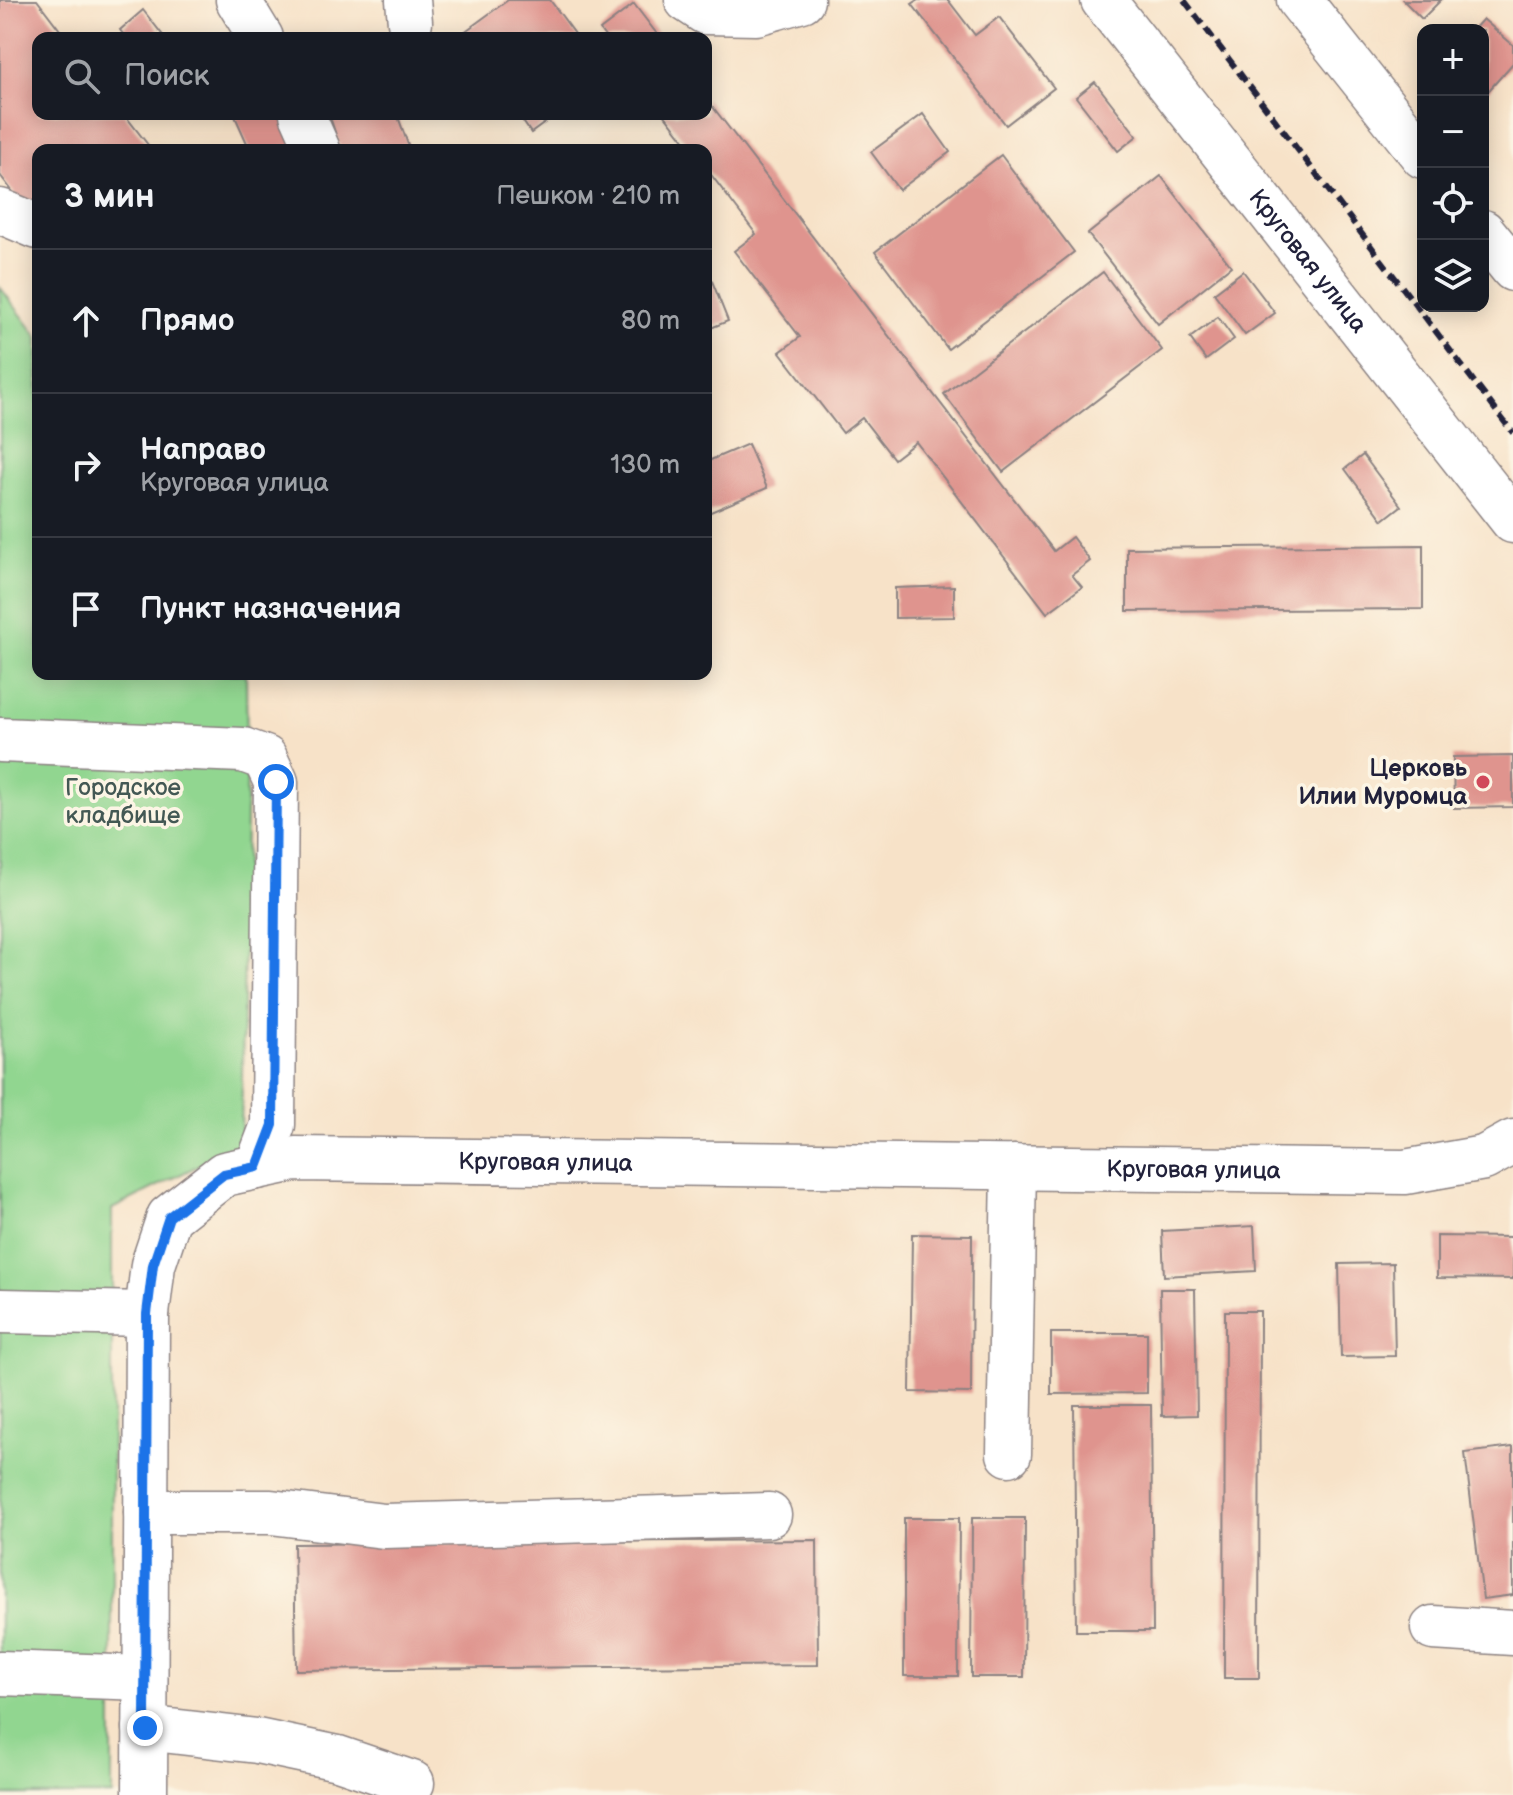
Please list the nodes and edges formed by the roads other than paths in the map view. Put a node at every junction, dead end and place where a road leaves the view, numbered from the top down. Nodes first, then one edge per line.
1 (238, 0) edge
2 (687, 0) edge
3 (802, 0) edge
4 (1103, 0) edge
5 (1299, 0) edge
6 (257, 32) edge
7 (305, 120) edge
8 (315, 144) edge
9 (1417, 148) edge
10 (0, 211) edge
11 (32, 224) edge
12 (1489, 239) edge
13 (1513, 269) edge
14 (1513, 521) edge
15 (0, 740) edge
16 (1513, 1142) edge
17 (257, 1167) junction
18 (1014, 1167) junction
19 (0, 1311) edge
20 (147, 1314) junction
21 (1009, 1454) dead end
22 (146, 1512) junction
23 (769, 1515) dead end
24 (1433, 1628) dead end
25 (1513, 1633) edge
26 (0, 1673) edge
27 (145, 1678) junction
28 (145, 1728) junction
29 (412, 1783) dead end
30 (145, 1795) edge

1 - 6 street
2 - 3 street
4 - 14 street, Круговая улица
5 - 9 street
7 - 8 street
10 - 11 street
12 - 13 street
15 - 17 street
16 - 18 street, Круговая улица
17 - 18 street, Круговая улица
17 - 20 street, Круговая улица
18 - 21 street
19 - 20 street
20 - 22 street, Круговая улица
22 - 23 street
22 - 27 street, Круговая улица
24 - 25 street
26 - 27 street
27 - 28 street, Круговая улица
28 - 29 street
28 - 30 street, Круговая улица

